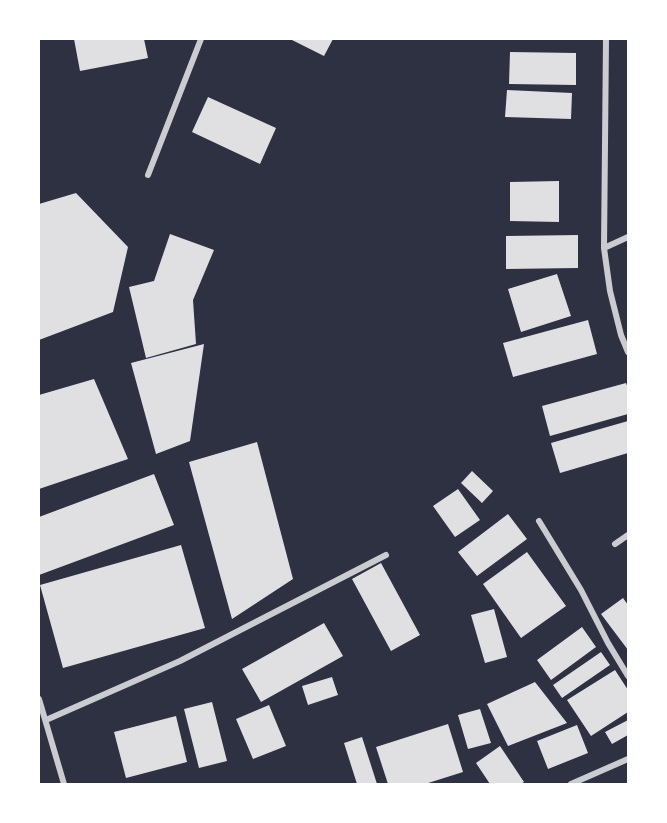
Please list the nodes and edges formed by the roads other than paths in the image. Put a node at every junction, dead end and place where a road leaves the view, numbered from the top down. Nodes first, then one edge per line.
1 (201, 39) edge
2 (606, 39) edge
3 (148, 175) dead end
4 (628, 237) edge
5 (604, 248) junction
6 (628, 352) edge
7 (539, 521) dead end
8 (628, 535) edge
9 (615, 544) dead end
10 (386, 555) dead end
11 (628, 676) edge
12 (39, 699) edge
13 (46, 720) junction
14 (628, 759) edge
15 (64, 784) edge
16 (571, 784) edge

1 - 3 street
2 - 5 street
4 - 5 street
5 - 6 street
7 - 11 street
8 - 9 street
10 - 13 street
12 - 13 street
13 - 15 street
14 - 16 street

